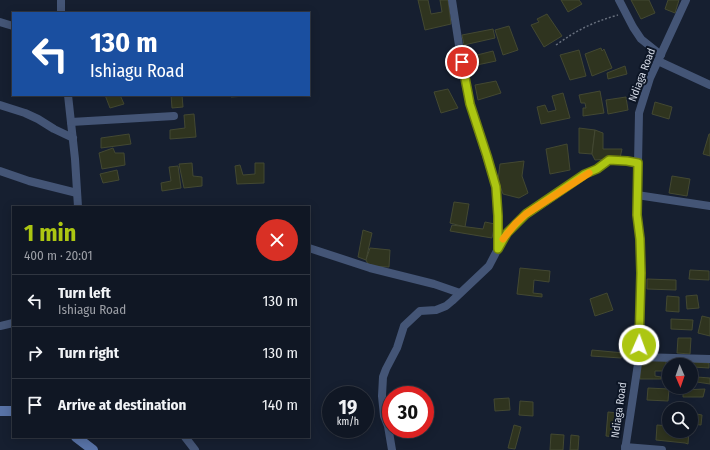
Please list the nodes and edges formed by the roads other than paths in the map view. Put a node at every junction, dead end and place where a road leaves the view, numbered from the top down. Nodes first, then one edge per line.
1 (60, 0) edge
2 (452, 0) edge
3 (619, 0) edge
4 (686, 0) edge
5 (61, 12) edge
6 (0, 22) edge
7 (12, 26) edge
8 (660, 58) junction
9 (710, 84) edge
10 (68, 96) edge
11 (0, 105) edge
12 (174, 116) dead end
13 (71, 122) junction
14 (73, 138) junction
15 (638, 163) junction
16 (0, 172) edge
17 (77, 193) junction
18 (637, 195) junction
19 (78, 206) edge
20 (710, 206) edge
21 (310, 248) edge
22 (498, 249) junction
23 (460, 293) junction
24 (12, 323) edge
25 (0, 326) edge
26 (639, 357) junction
27 (710, 360) edge
28 (0, 411) edge
29 (12, 411) edge
30 (77, 438) edge
31 (186, 438) edge
32 (625, 448) edge
33 (93, 450) edge
34 (195, 450) edge
35 (392, 450) edge
36 (662, 450) edge

1 - 5 street
2 - 22 street
3 - 8 street
4 - 8 street, Ndiaga Road
6 - 7 street
8 - 9 street
8 - 15 street, Ndiaga Road
10 - 13 street
11 - 14 street
12 - 13 street
13 - 14 street
14 - 17 street
15 - 18 street, Ndiaga Road
15 - 22 street
16 - 17 street
17 - 19 street
18 - 20 street
18 - 26 street, Ndiaga Road
21 - 23 street
22 - 23 street
23 - 35 street
24 - 25 street
26 - 27 street
26 - 32 street, Ndiaga Road
28 - 29 main road
30 - 33 main road
31 - 34 street
32 - 36 street

